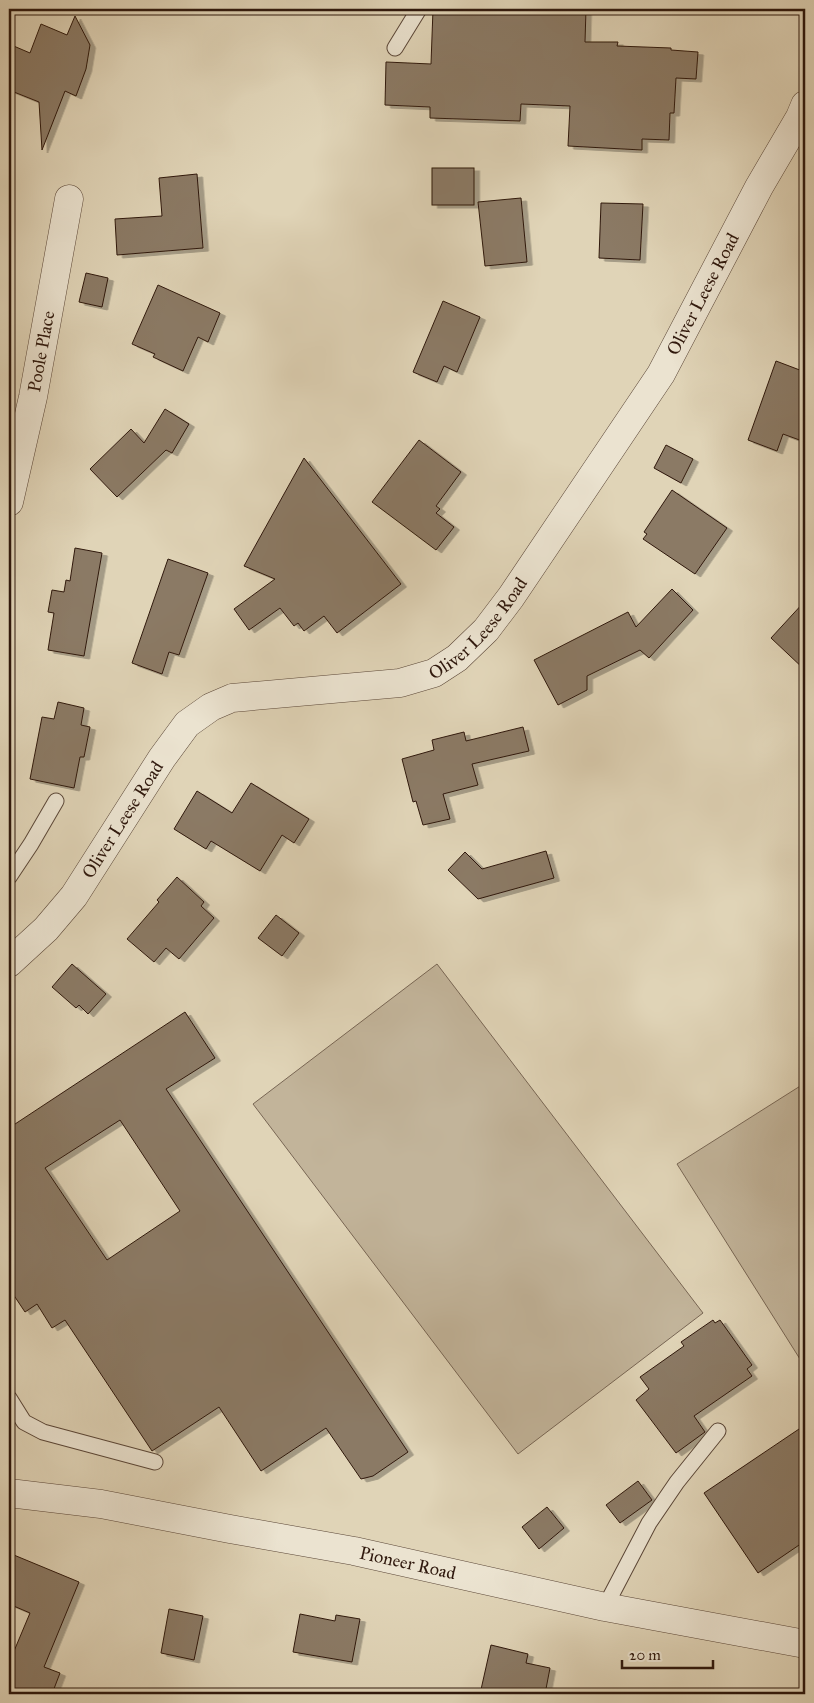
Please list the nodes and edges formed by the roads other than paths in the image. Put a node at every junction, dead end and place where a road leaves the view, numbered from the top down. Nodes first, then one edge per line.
1 (419, 9) edge
2 (395, 48) dead end
3 (805, 105) edge
4 (69, 199) dead end
5 (9, 502) edge
6 (56, 801) dead end
7 (9, 877) edge
8 (9, 963) edge
9 (9, 1398) edge
10 (718, 1431) dead end
11 (155, 1462) dead end
12 (9, 1493) edge
13 (604, 1607) junction
14 (805, 1644) edge

1 - 2 lane
3 - 8 street, Oliver Leese Road
4 - 5 street, Poole Place
6 - 7 lane
9 - 11 lane
10 - 13 lane
12 - 13 street, Pioneer Road
13 - 14 street, Pioneer Road

